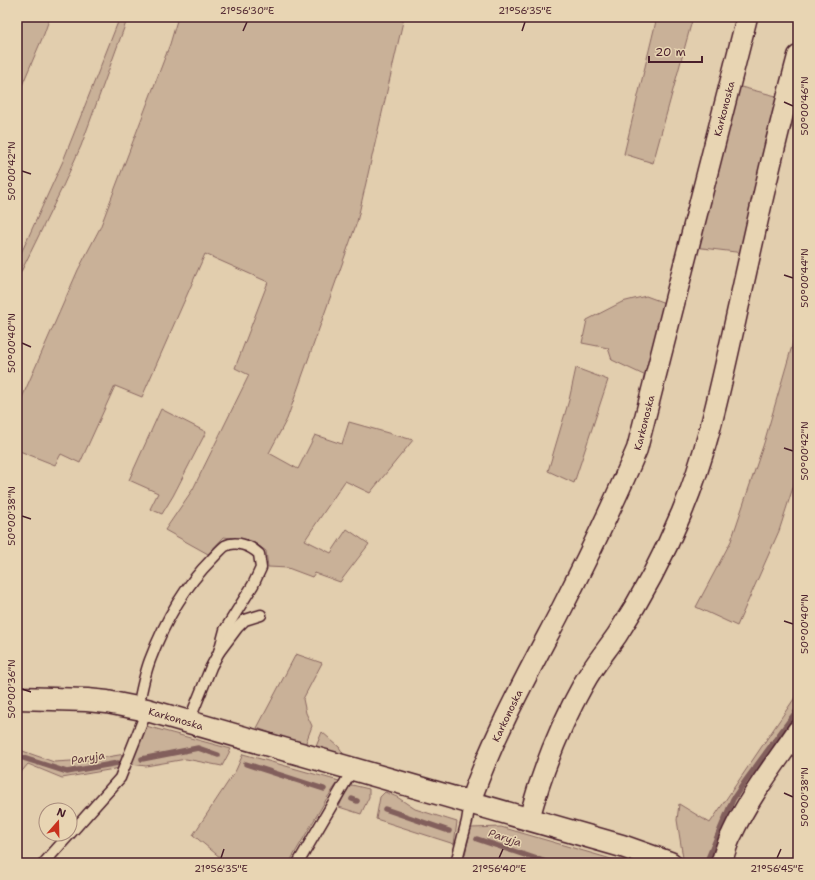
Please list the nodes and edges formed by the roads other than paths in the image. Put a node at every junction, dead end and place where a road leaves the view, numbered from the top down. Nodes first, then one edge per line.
1 (747, 17) edge
2 (798, 56) edge
3 (261, 615) dead end
4 (219, 652) junction
5 (17, 698) edge
6 (142, 709) junction
7 (189, 721) junction
8 (798, 730) edge
9 (353, 769) junction
10 (470, 802) junction
11 (529, 819) junction
12 (664, 862) edge
13 (44, 863) edge
14 (298, 863) edge
15 (456, 863) edge
16 (721, 863) edge

1 - 10 street, Karkonoska
2 - 11 street
3 - 4 lane
4 - 6 lane
4 - 7 lane
5 - 6 street, Karkonoska
6 - 7 street, Karkonoska
6 - 13 lane
7 - 9 street, Karkonoska
8 - 16 street
9 - 10 street, Karkonoska
9 - 14 lane
10 - 11 street, Karkonoska
10 - 15 lane
11 - 12 street, Karkonoska

